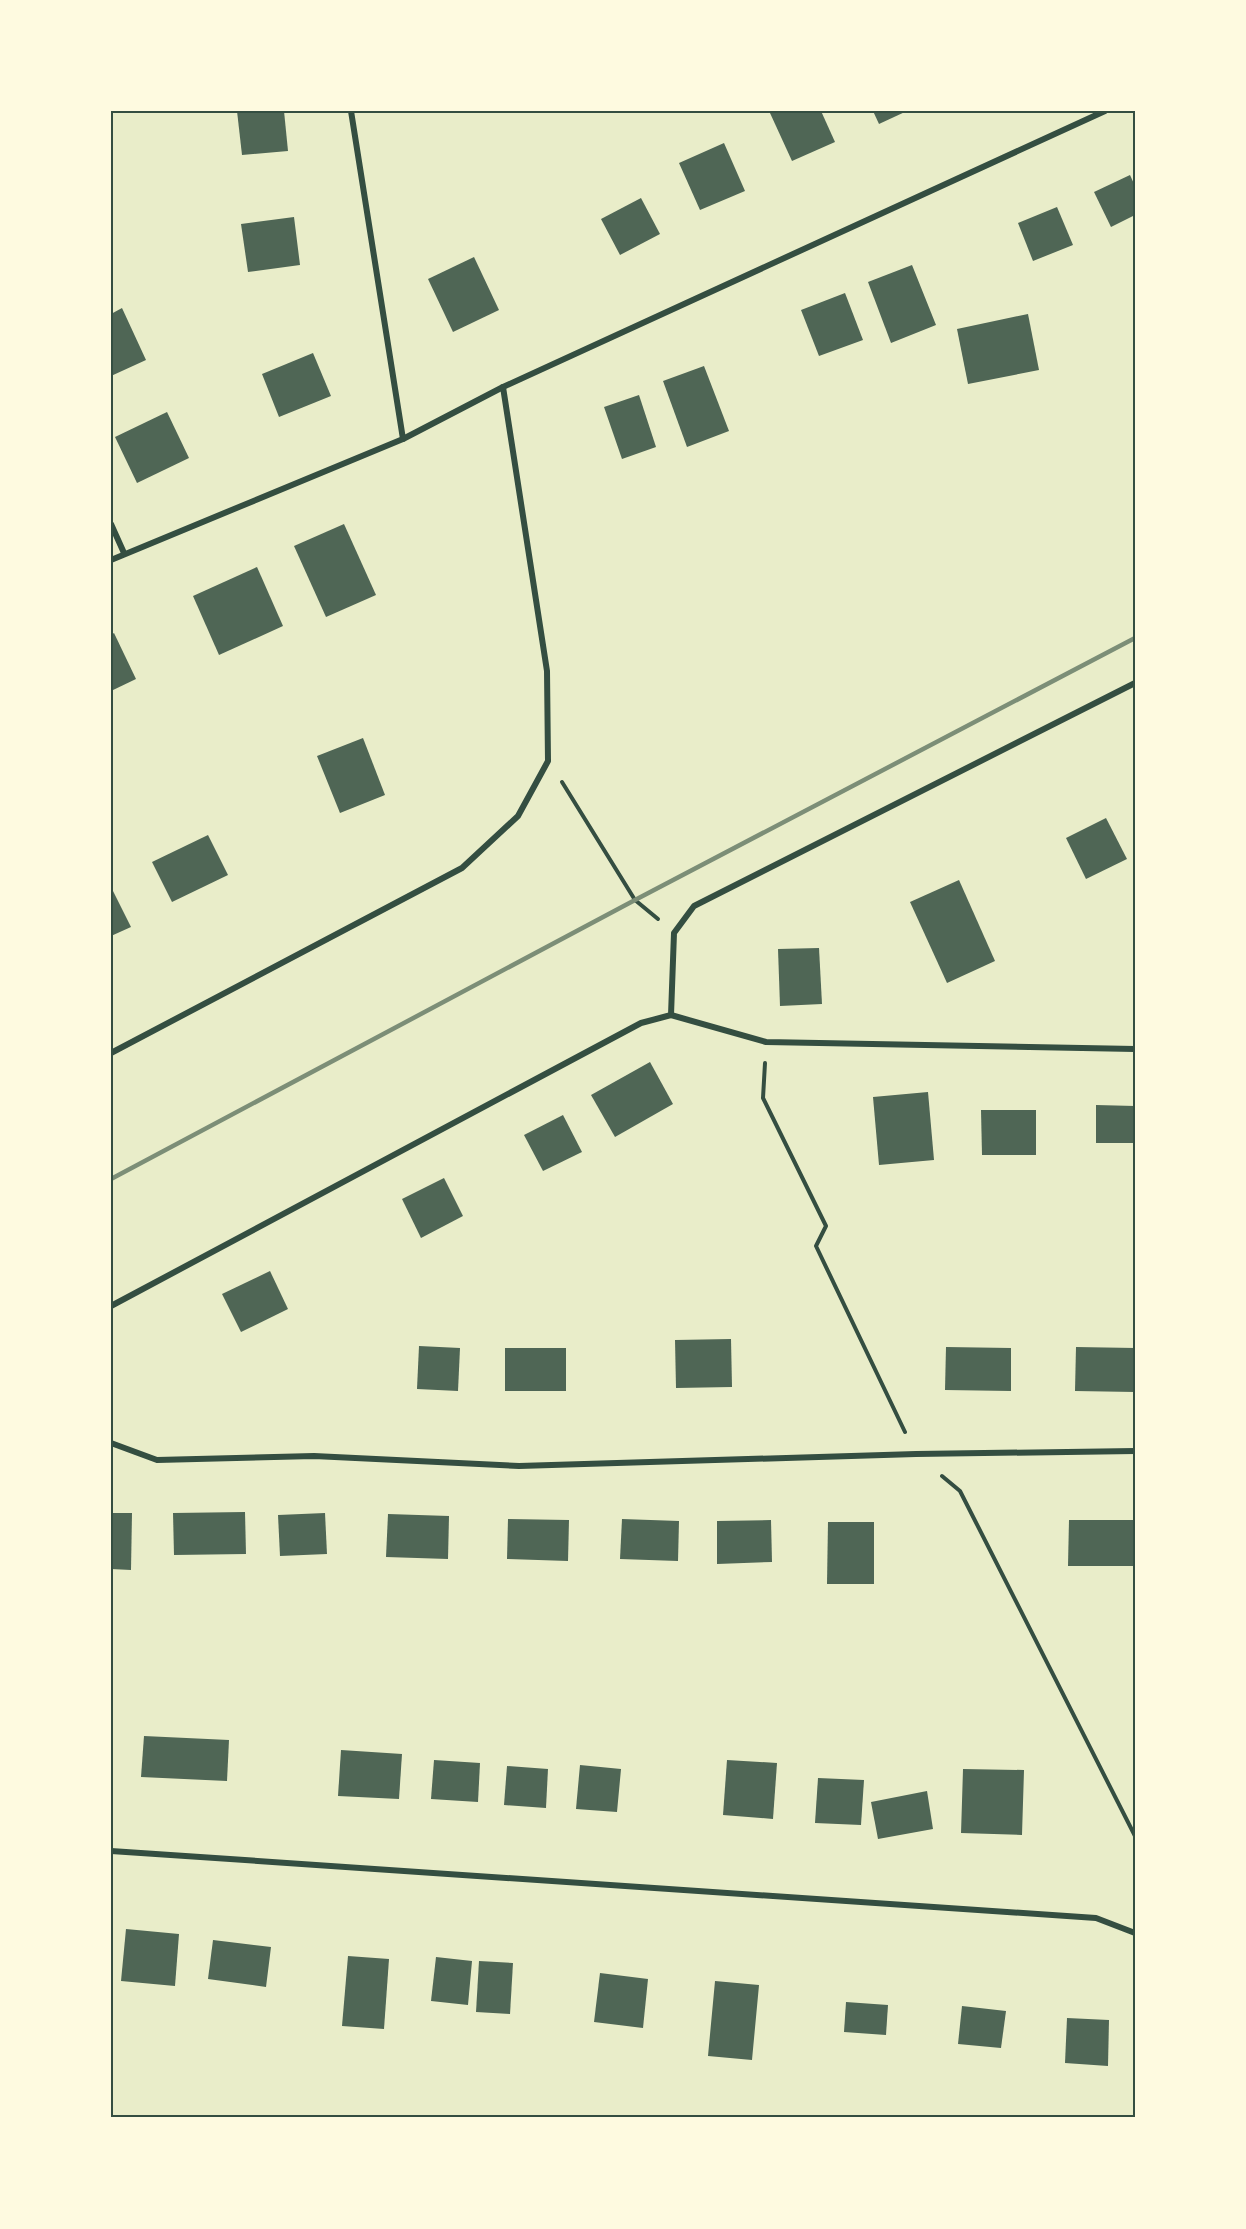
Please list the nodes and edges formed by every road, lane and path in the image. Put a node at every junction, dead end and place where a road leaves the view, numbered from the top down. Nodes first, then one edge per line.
1 (351, 111) edge
2 (1105, 111) edge
3 (503, 387) junction
4 (403, 439) junction
5 (111, 524) edge
6 (124, 553) junction
7 (111, 560) edge
8 (1135, 683) edge
9 (548, 760) junction
10 (674, 933) junction
11 (671, 1015) junction
12 (766, 1042) junction
13 (1135, 1049) edge
14 (111, 1053) edge
15 (111, 1306) edge
16 (111, 1443) edge
17 (1135, 1451) edge
18 (916, 1454) junction
19 (1135, 1836) edge
20 (111, 1851) edge
21 (1135, 1933) edge

1 - 4 street
2 - 3 street
3 - 4 street
3 - 9 street
4 - 6 street
5 - 6 street
6 - 7 street
8 - 10 street
9 - 10 path
9 - 14 street
10 - 11 street
11 - 12 street
11 - 15 street
12 - 13 street
12 - 18 path
16 - 18 street
17 - 18 street
18 - 19 path
20 - 21 street

